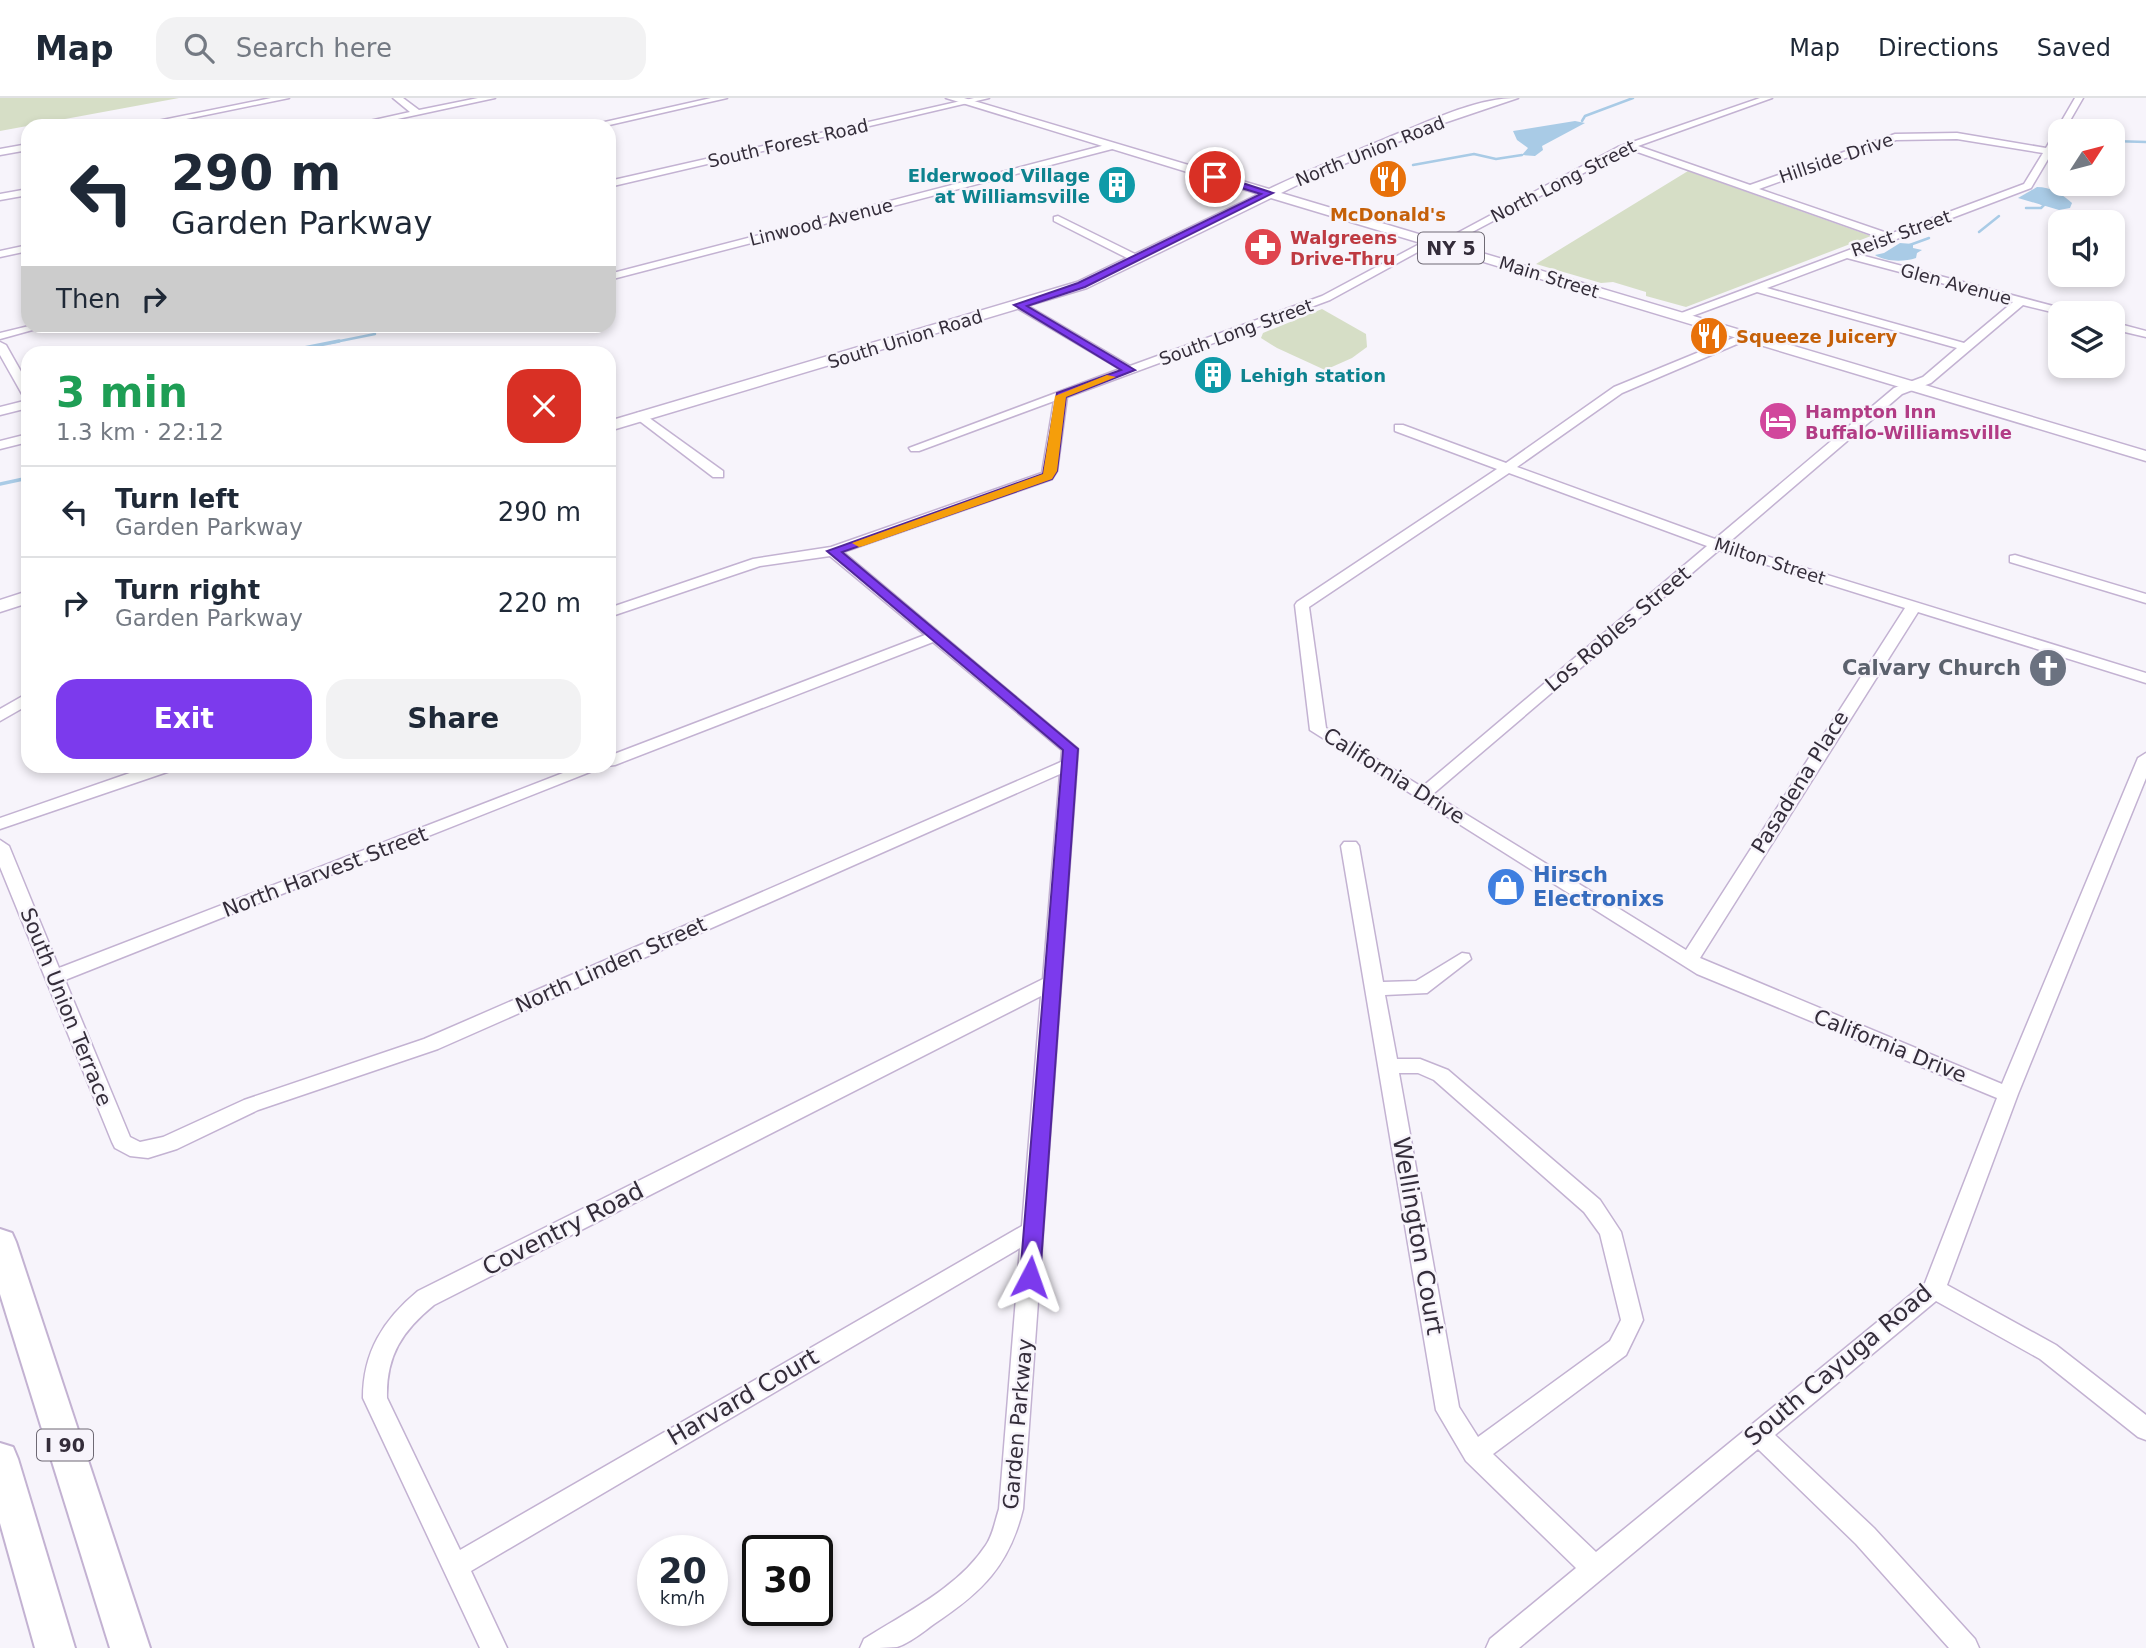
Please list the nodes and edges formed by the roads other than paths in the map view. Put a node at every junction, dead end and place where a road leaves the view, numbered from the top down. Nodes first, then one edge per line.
1 (285, 98) edge
2 (397, 98) edge
3 (491, 98) edge
4 (723, 98) edge
5 (952, 98) edge
6 (985, 98) edge
7 (1512, 98) edge
8 (1768, 98) edge
9 (2078, 98) edge
10 (966, 102) junction
11 (417, 113) junction
12 (175, 119) edge
13 (387, 119) edge
14 (2066, 119) edge
15 (616, 121) edge
16 (1113, 146) junction
17 (1629, 146) junction
18 (21, 148) edge
19 (2048, 151) joint
20 (0, 152) edge
21 (616, 182) edge
22 (1749, 189) junction
23 (21, 193) edge
24 (1269, 193) junction
25 (0, 197) edge
26 (1058, 219) dead end
27 (1888, 237) junction
28 (1435, 243) junction
29 (21, 250) edge
30 (0, 254) edge
31 (1844, 254) junction
32 (1135, 258) junction
33 (616, 275) edge
34 (1755, 288) junction
35 (2021, 301) junction
36 (1019, 305) junction
37 (2048, 308) edge
38 (1680, 317) junction
39 (21, 322) edge
40 (0, 326) edge
41 (2125, 328) edge
42 (21, 331) edge
43 (2145, 332) edge
44 (0, 336) edge
45 (1747, 336) junction
46 (0, 345) edge
47 (1965, 347) junction
48 (1129, 370) junction
49 (21, 382) edge
50 (1914, 386) junction
51 (1061, 396) junction
52 (21, 406) edge
53 (0, 411) edge
54 (641, 416) junction
55 (616, 424) edge
56 (1399, 428) dead end
57 (21, 440) edge
58 (0, 445) edge
59 (915, 448) dead end
60 (2146, 456) edge
61 (1508, 468) junction
62 (718, 474) dead end
63 (1717, 545) junction
64 (833, 551) junction
65 (2015, 559) dead end
66 (21, 599) edge
67 (2146, 599) edge
68 (0, 606) edge
69 (1914, 606) junction
70 (616, 612) edge
71 (933, 636) junction
72 (2146, 678) edge
73 (21, 702) edge
74 (0, 716) edge
75 (2146, 758) edge
76 (616, 759) edge
77 (1069, 764) junction
78 (147, 773) edge
79 (579, 773) edge
80 (1422, 794) junction
81 (0, 824) edge
82 (0, 846) edge
83 (1350, 846) dead end
84 (1462, 959) dead end
85 (1689, 960) junction
86 (54, 977) junction
87 (1053, 982) junction
88 (1376, 989) junction
89 (1388, 1066) junction
90 (2008, 1094) junction
91 (148, 1150) joint
92 (1033, 1230) junction
93 (0, 1242) edge
94 (1934, 1289) junction
95 (2146, 1429) edge
96 (1758, 1434) junction
97 (1475, 1453) junction
98 (0, 1459) edge
99 (454, 1567) junction
100 (1596, 1570) junction
101 (55, 1648) edge
102 (130, 1648) edge
103 (494, 1648) edge
104 (873, 1648) edge
105 (1499, 1648) edge
106 (1966, 1648) edge

1 - 12 street
2 - 11 street
3 - 11 street
4 - 15 street
5 - 10 main road, Main Street / NY 5
6 - 10 street, South Forest Road
7 - 24 main road, North Union Road
8 - 17 street, North Long Street
9 - 14 street, Reist Street
10 - 16 main road, Main Street / NY 5
10 - 21 street, South Forest Road
11 - 13 street
16 - 24 main road, Main Street / NY 5
16 - 33 street, Linwood Avenue
17 - 22 street, Glen Avenue
17 - 28 street, North Long Street
18 - 20 street
19 - 22 street, Hillside Drive
19 - 27 street, Reist Street
22 - 27 street, Glen Avenue
23 - 25 street
24 - 28 main road, Main Street / NY 5
24 - 32 main road, South Union Road
26 - 32 street
27 - 31 street, Reist Street
28 - 38 main road, Main Street / NY 5
28 - 48 street, South Long Street
29 - 30 street
31 - 34 street, Reist Street
31 - 35 street, Glen Avenue
32 - 36 main road, South Union Road
34 - 38 street, Reist Street
34 - 47 street
35 - 37 street, Glen Avenue
35 - 47 street, Los Robles Street
36 - 48 street
36 - 54 main road, South Union Road
38 - 45 main road, Main Street / NY 5
39 - 40 street
41 - 43 street
42 - 44 street
45 - 50 main road, Main Street / NY 5
45 - 61 street, California Drive
46 - 49 street
47 - 50 street, Los Robles Street
48 - 51 street, South Long Street
50 - 60 main road, Main Street / NY 5
50 - 63 street, Los Robles Street
51 - 59 street, South Long Street
51 - 64 street
52 - 53 street
54 - 55 main road, South Union Road
54 - 62 street
56 - 61 street, Milton Street
57 - 58 street
61 - 63 street, Milton Street
61 - 80 street, California Drive
63 - 69 street, Milton Street
63 - 80 street, Los Robles Street
64 - 70 street
64 - 71 street
65 - 67 street
66 - 68 main road
69 - 72 street, Milton Street
69 - 85 street, Pasadena Place
71 - 76 street
71 - 77 street
73 - 74 street
75 - 90 street, South Cayuga Road
77 - 87 street, Garden Parkway
77 - 91 street, North Linden Street
78 - 81 street
79 - 86 street, North Harvest Street
80 - 85 street, California Drive
82 - 86 street, South Union Terrace
83 - 88 street, Wellington Court
84 - 88 street
85 - 90 street, California Drive
86 - 91 street, South Union Terrace
87 - 92 street, Garden Parkway
87 - 99 street, Coventry Road
88 - 89 street, Wellington Court
89 - 97 street, Wellington Court
89 - 97 street
90 - 94 street, South Cayuga Road
92 - 99 street, Harvard Court
92 - 104 street, Garden Parkway
93 - 102 highway, I 90
94 - 95 street
94 - 96 street, South Cayuga Road
96 - 100 street, South Cayuga Road
96 - 106 street
97 - 100 street, Wellington Court
98 - 101 highway
99 - 103 street, Coventry Road
100 - 105 street, South Cayuga Road

